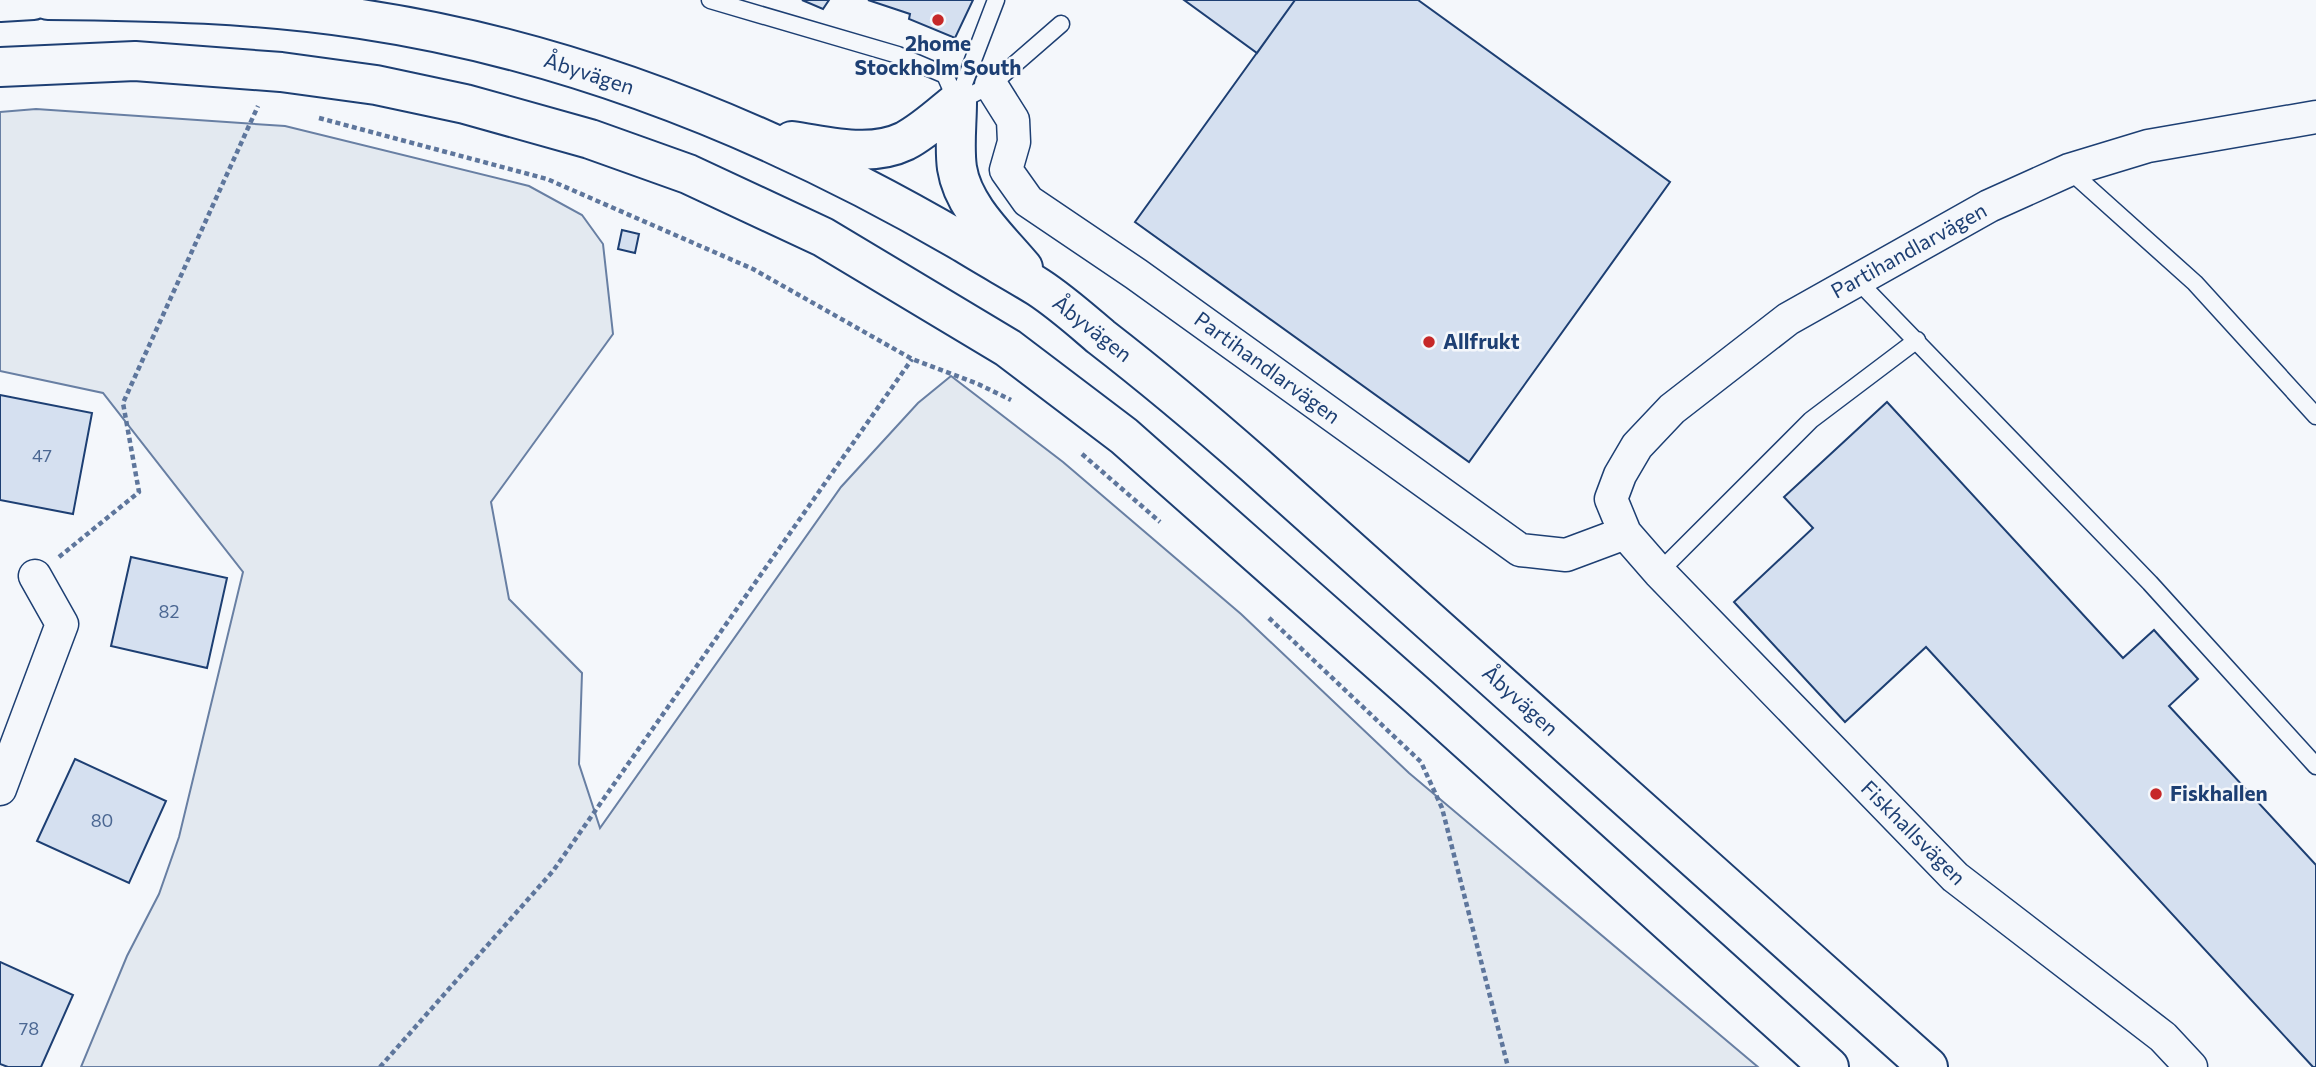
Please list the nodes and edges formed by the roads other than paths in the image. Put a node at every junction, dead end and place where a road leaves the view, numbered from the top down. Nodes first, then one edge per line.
1 (33, 0) edge
2 (48, 0) edge
3 (710, 0) edge
4 (996, 0) edge
5 (0, 2) edge
6 (1061, 24) dead end
7 (0, 67) edge
8 (991, 85) junction
9 (957, 102) junction
10 (2316, 117) edge
11 (758, 137) junction
12 (2069, 170) junction
13 (1857, 280) junction
14 (1041, 288) junction
15 (1917, 340) junction
16 (2316, 416) edge
17 (1625, 533) junction
18 (1659, 572) junction
19 (35, 576) road end
20 (2316, 766) edge
21 (0, 789) edge
22 (1829, 1067) edge
23 (1928, 1067) edge
24 (2191, 1067) edge

1 - 5 street
2 - 11 street, Åbyvägen
3 - 9 lane
4 - 9 lane
6 - 8 lane
7 - 22 street
8 - 9 lane
8 - 17 street, Partihandlarvägen
9 - 11 street
9 - 14 street
10 - 12 street, Partihandlarvägen
11 - 14 street, Åbyvägen
12 - 13 street, Partihandlarvägen
12 - 16 lane
13 - 15 lane
13 - 17 street, Partihandlarvägen
14 - 23 street, Åbyvägen
15 - 18 lane
15 - 20 lane
17 - 18 street, Partihandlarvägen
18 - 24 street, Fiskhallsvägen
19 - 21 street

